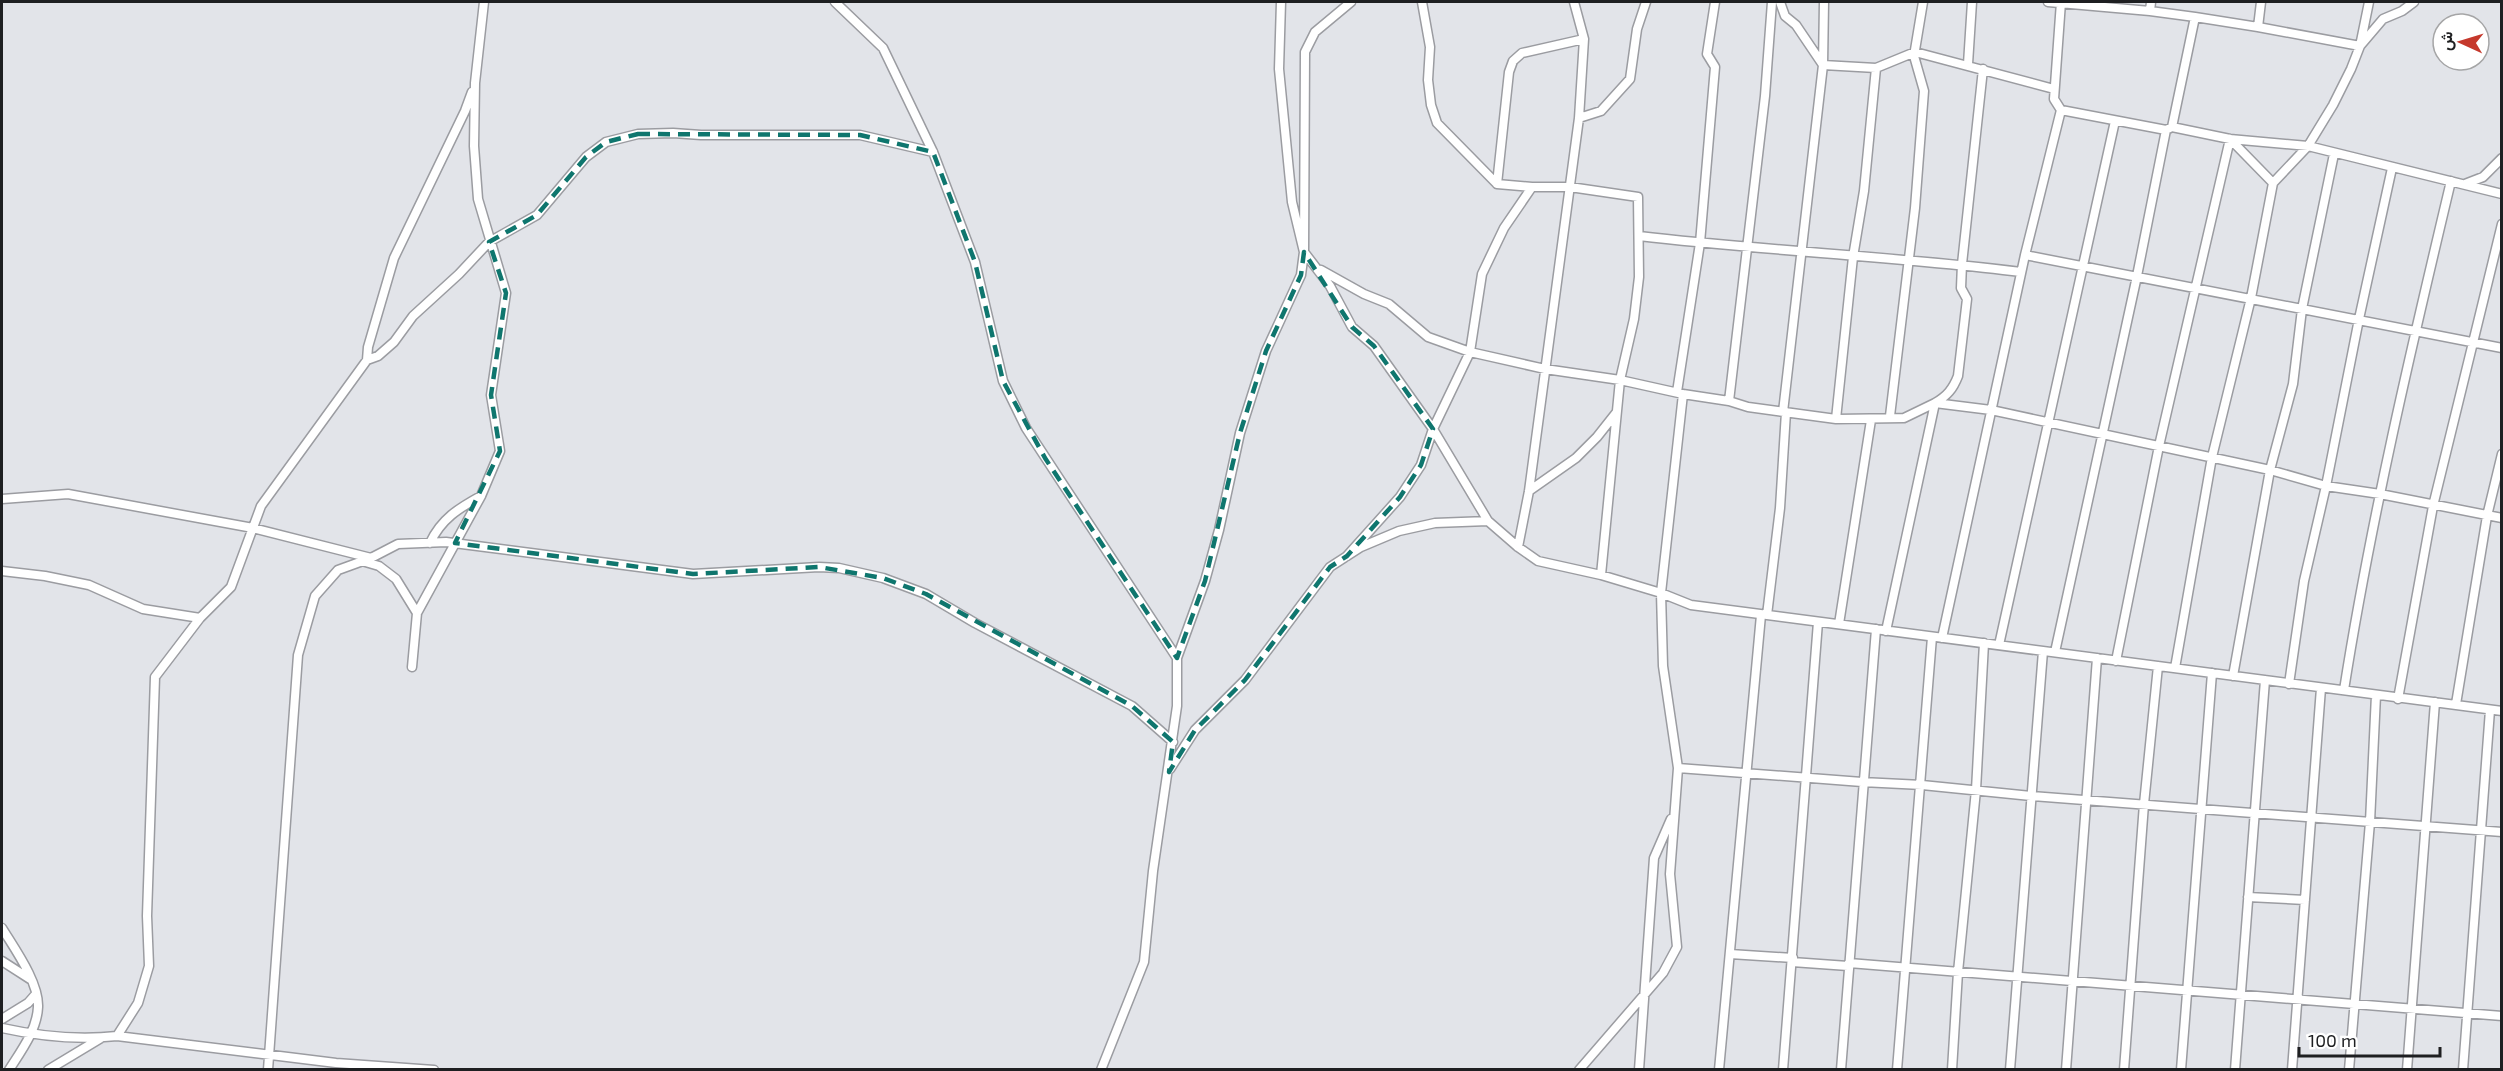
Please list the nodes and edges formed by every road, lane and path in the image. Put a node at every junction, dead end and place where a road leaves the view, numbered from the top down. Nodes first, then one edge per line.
1 (484, 2) edge
2 (834, 2) edge
3 (1281, 2) edge
4 (1351, 2) edge
5 (1422, 2) edge
6 (1574, 2) edge
7 (1646, 2) edge
8 (1715, 2) edge
9 (1773, 2) edge
10 (1780, 2) edge
11 (1824, 2) edge
12 (1923, 2) edge
13 (1972, 2) edge
14 (2048, 2) edge
15 (2061, 2) edge
16 (2261, 2) edge
17 (2369, 2) edge
18 (2414, 2) edge
19 (2150, 6) edge
20 (2194, 17) junction
21 (2258, 27) junction
22 (1584, 39) junction
23 (2360, 46) junction
24 (1915, 52) junction
25 (1968, 64) junction
26 (1822, 65) junction
27 (1876, 68) junction
28 (1983, 69) junction
29 (475, 83) junction
30 (2054, 89) junction
31 (2061, 110) junction
32 (1580, 118) junction
33 (2115, 121) junction
34 (2169, 128) junction
35 (2230, 139) junction
36 (2308, 146) junction
37 (933, 152) junction
38 (2334, 154) junction
39 (2502, 158) edge
40 (2392, 168) junction
41 (2451, 180) junction
42 (2273, 183) junction
43 (1497, 184) junction
44 (2465, 184) junction
45 (1532, 187) junction
46 (1570, 187) junction
47 (2502, 194) edge
48 (2502, 224) edge
49 (1639, 236) junction
50 (489, 242) junction
51 (1700, 243) junction
52 (1747, 248) junction
53 (1304, 252) junction
54 (1802, 252) junction
55 (2025, 255) junction
56 (1853, 257) junction
57 (1908, 259) junction
58 (1962, 264) junction
59 (2082, 266) junction
60 (1318, 268) junction
61 (2021, 272) junction
62 (2137, 276) junction
63 (2194, 288) junction
64 (2251, 298) junction
65 (2302, 309) junction
66 (2359, 319) junction
67 (2415, 331) junction
68 (2472, 342) junction
69 (2502, 348) edge
70 (1470, 352) junction
71 (368, 360) junction
72 (1545, 369) junction
73 (1620, 380) junction
74 (1680, 393) junction
75 (1729, 401) junction
76 (1935, 403) junction
77 (1991, 410) junction
78 (1785, 412) junction
79 (1617, 413) junction
80 (1890, 416) junction
81 (1836, 419) junction
82 (1871, 420) junction
83 (2048, 422) junction
84 (1433, 429) junction
85 (2102, 433) junction
86 (2159, 446) junction
87 (2502, 454) edge
88 (2212, 457) junction
89 (2270, 470) junction
90 (2326, 486) junction
91 (1529, 491) junction
92 (2380, 494) junction
93 (36, 495) junction
94 (481, 496) junction
95 (2, 499) edge
96 (2, 505) edge
97 (2433, 506) junction
98 (2487, 516) junction
99 (2502, 518) edge
100 (1488, 521) junction
101 (253, 528) junction
102 (430, 543) junction
103 (455, 543) junction
104 (1518, 547) junction
105 (1347, 556) junction
106 (371, 558) junction
107 (362, 561) junction
108 (2, 571) edge
109 (1601, 575) junction
110 (1661, 593) junction
111 (417, 613) junction
112 (1764, 615) junction
113 (200, 618) junction
114 (1818, 622) junction
115 (1839, 624) junction
116 (1876, 629) junction
117 (1886, 631) junction
118 (1932, 637) junction
119 (1942, 638) junction
120 (1984, 643) junction
121 (1999, 645) junction
122 (2043, 651) junction
123 (2055, 652) junction
124 (1177, 658) junction
125 (2097, 658) junction
126 (2116, 661) junction
127 (412, 666) dead end
128 (2158, 666) junction
129 (2175, 668) junction
130 (2212, 673) junction
131 (2233, 676) junction
132 (2265, 680) junction
133 (2289, 684) junction
134 (2321, 688) junction
135 (2344, 690) junction
136 (2376, 694) junction
137 (2398, 699) junction
138 (2435, 702) junction
139 (2456, 704) junction
140 (2490, 710) junction
141 (2502, 711) edge
142 (1173, 742) junction
143 (1678, 768) junction
144 (1169, 772) junction
145 (1745, 774) junction
146 (1805, 777) junction
147 (1862, 782) junction
148 (1922, 785) junction
149 (1976, 790) junction
150 (2031, 796) junction
151 (2085, 800) junction
152 (2144, 804) junction
153 (1676, 808) junction
154 (2201, 809) junction
155 (2254, 813) junction
156 (2311, 817) junction
157 (2370, 822) junction
158 (2425, 826) junction
159 (2481, 831) junction
160 (2502, 832) edge
161 (2248, 897) junction
162 (2305, 900) junction
163 (2, 928) edge
164 (1730, 954) junction
165 (1793, 960) junction
166 (2, 961) edge
167 (1849, 965) junction
168 (1906, 967) junction
169 (1958, 972) junction
170 (2017, 976) junction
171 (30, 979) junction
172 (2071, 981) junction
173 (2131, 986) junction
174 (2187, 990) junction
175 (1644, 994) junction
176 (35, 995) junction
177 (2240, 995) junction
178 (2297, 999) junction
179 (2355, 1004) junction
180 (2411, 1009) junction
181 (2467, 1014) junction
182 (2502, 1016) edge
183 (2, 1019) edge
184 (2, 1028) edge
185 (31, 1034) junction
186 (117, 1036) junction
187 (101, 1038) junction
188 (269, 1054) junction
189 (1578, 1068) edge
190 (9, 1070) edge
191 (48, 1070) edge
192 (268, 1070) edge
193 (434, 1070) edge
194 (1101, 1070) edge
195 (1639, 1070) edge
196 (1719, 1070) edge
197 (1783, 1070) edge
198 (1841, 1070) edge
199 (1897, 1070) edge
200 (1952, 1070) edge
201 (2010, 1070) edge
202 (2066, 1070) edge
203 (2124, 1070) edge
204 (2181, 1070) edge
205 (2235, 1070) edge
206 (2292, 1070) edge
207 (2349, 1070) edge
208 (2407, 1070) edge
209 (2463, 1070) edge

1 - 29 street
2 - 37 street
3 - 53 street
4 - 53 street
5 - 43 street
6 - 22 street
7 - 32 street
8 - 51 street
9 - 52 street
10 - 26 street
11 - 26 street
12 - 24 street
13 - 25 street
14 - 15 street
15 - 19 street
15 - 30 street
16 - 21 street
17 - 23 street
18 - 23 street
19 - 20 street
20 - 21 street
20 - 34 street
21 - 23 street
22 - 32 street
22 - 43 street
23 - 36 street
24 - 25 street
24 - 27 street
24 - 57 street
25 - 28 street
26 - 27 street
26 - 54 street
27 - 56 street
28 - 30 street
28 - 58 street
29 - 50 street
29 - 71 street
30 - 31 street
31 - 33 street
31 - 55 street
32 - 46 street
33 - 34 street
33 - 59 street
34 - 35 street
34 - 62 street
35 - 36 street
35 - 42 street
35 - 63 street
36 - 38 street
36 - 42 street
37 - 50 street
37 - 124 street
38 - 40 street
38 - 65 street
39 - 44 street
40 - 41 street
40 - 66 street
41 - 44 street
41 - 67 street
42 - 64 street
43 - 45 street
44 - 47 street
45 - 46 street
45 - 70 street
46 - 49 street
46 - 72 street
48 - 68 street
49 - 51 street
49 - 73 street
50 - 71 street
50 - 94 street
51 - 52 street
51 - 74 street
52 - 54 street
52 - 75 street
53 - 60 street
53 - 124 street
54 - 56 street
54 - 78 street
55 - 59 street
55 - 61 street
56 - 57 street
56 - 81 street
57 - 58 street
57 - 80 street
58 - 61 street
58 - 76 street
59 - 62 street
59 - 83 street
60 - 70 street
60 - 84 street
61 - 77 street
62 - 63 street
62 - 85 street
63 - 64 street
63 - 86 street
64 - 65 street
64 - 88 street
65 - 66 street
65 - 89 street
66 - 67 street
66 - 90 street
67 - 68 street
67 - 92 street
68 - 69 street
68 - 97 street
70 - 72 street
70 - 84 street
71 - 101 street
72 - 73 street
72 - 91 street
73 - 74 street
73 - 79 street
74 - 75 street
74 - 110 street
75 - 78 street
76 - 77 street
76 - 80 street
76 - 117 street
77 - 83 street
77 - 119 street
78 - 81 street
78 - 112 street
79 - 91 street
79 - 109 street
80 - 82 street
81 - 82 street
82 - 115 street
83 - 85 street
83 - 121 street
84 - 100 street
84 - 105 street
85 - 86 street
85 - 123 street
86 - 88 street
86 - 126 street
87 - 98 street
88 - 89 street
88 - 129 street
89 - 90 street
89 - 131 street
90 - 92 street
90 - 133 street
91 - 104 street
92 - 97 street
92 - 135 street
93 - 95 street
93 - 96 street
93 - 101 street
94 - 102 street
94 - 103 street
97 - 98 street
97 - 137 street
98 - 99 street
98 - 139 street
100 - 104 street
100 - 105 street
101 - 106 street
101 - 113 street
102 - 103 street
102 - 106 street
103 - 111 street
103 - 142 street
104 - 109 street
105 - 144 street
106 - 107 street
107 - 111 street
107 - 188 street
108 - 113 street
109 - 110 street
110 - 112 street
110 - 143 street
111 - 127 street
112 - 114 street
112 - 145 street
113 - 186 street
114 - 115 street
114 - 146 street
115 - 116 street
116 - 117 street
116 - 147 street
117 - 118 street
118 - 119 street
118 - 148 street
119 - 120 street
120 - 121 street
120 - 149 street
121 - 122 street
122 - 123 street
122 - 150 street
123 - 125 street
124 - 142 street
125 - 126 street
125 - 151 street
126 - 128 street
128 - 129 street
128 - 152 street
129 - 130 street
130 - 131 street
130 - 154 street
131 - 132 street
132 - 133 street
132 - 155 street
133 - 134 street
134 - 135 street
134 - 156 street
135 - 136 street
136 - 137 street
136 - 157 street
137 - 138 street
138 - 139 street
138 - 158 street
139 - 140 street
140 - 141 street
140 - 159 street
142 - 144 street
143 - 145 street
143 - 153 street
144 - 194 street
145 - 146 street
145 - 164 street
146 - 147 street
146 - 165 street
147 - 148 street
147 - 167 street
148 - 149 street
148 - 168 street
149 - 150 street
149 - 169 street
150 - 151 street
150 - 170 street
151 - 152 street
151 - 172 street
152 - 154 street
152 - 173 street
153 - 175 street
153 - 175 street
154 - 155 street
154 - 174 street
155 - 156 street
155 - 161 street
156 - 157 street
156 - 162 street
157 - 158 street
157 - 179 street
158 - 159 street
158 - 180 street
159 - 160 street
159 - 181 street
161 - 162 street
161 - 177 street
162 - 178 street
163 - 171 street
164 - 165 street
164 - 196 street
165 - 167 street
165 - 197 street
166 - 171 street
167 - 168 street
167 - 198 street
168 - 169 street
168 - 199 street
169 - 170 street
169 - 200 street
170 - 172 street
170 - 201 street
171 - 176 street
172 - 173 street
172 - 202 street
173 - 174 street
173 - 203 street
174 - 177 street
174 - 204 street
175 - 189 street
175 - 195 street
176 - 183 street
176 - 185 street
177 - 178 street
177 - 205 street
178 - 179 street
178 - 206 street
179 - 180 street
179 - 207 street
180 - 181 street
180 - 208 street
181 - 182 street
181 - 209 street
184 - 185 street
185 - 187 street
185 - 190 street
186 - 187 street
186 - 188 street
187 - 191 street
188 - 192 street
188 - 193 street

